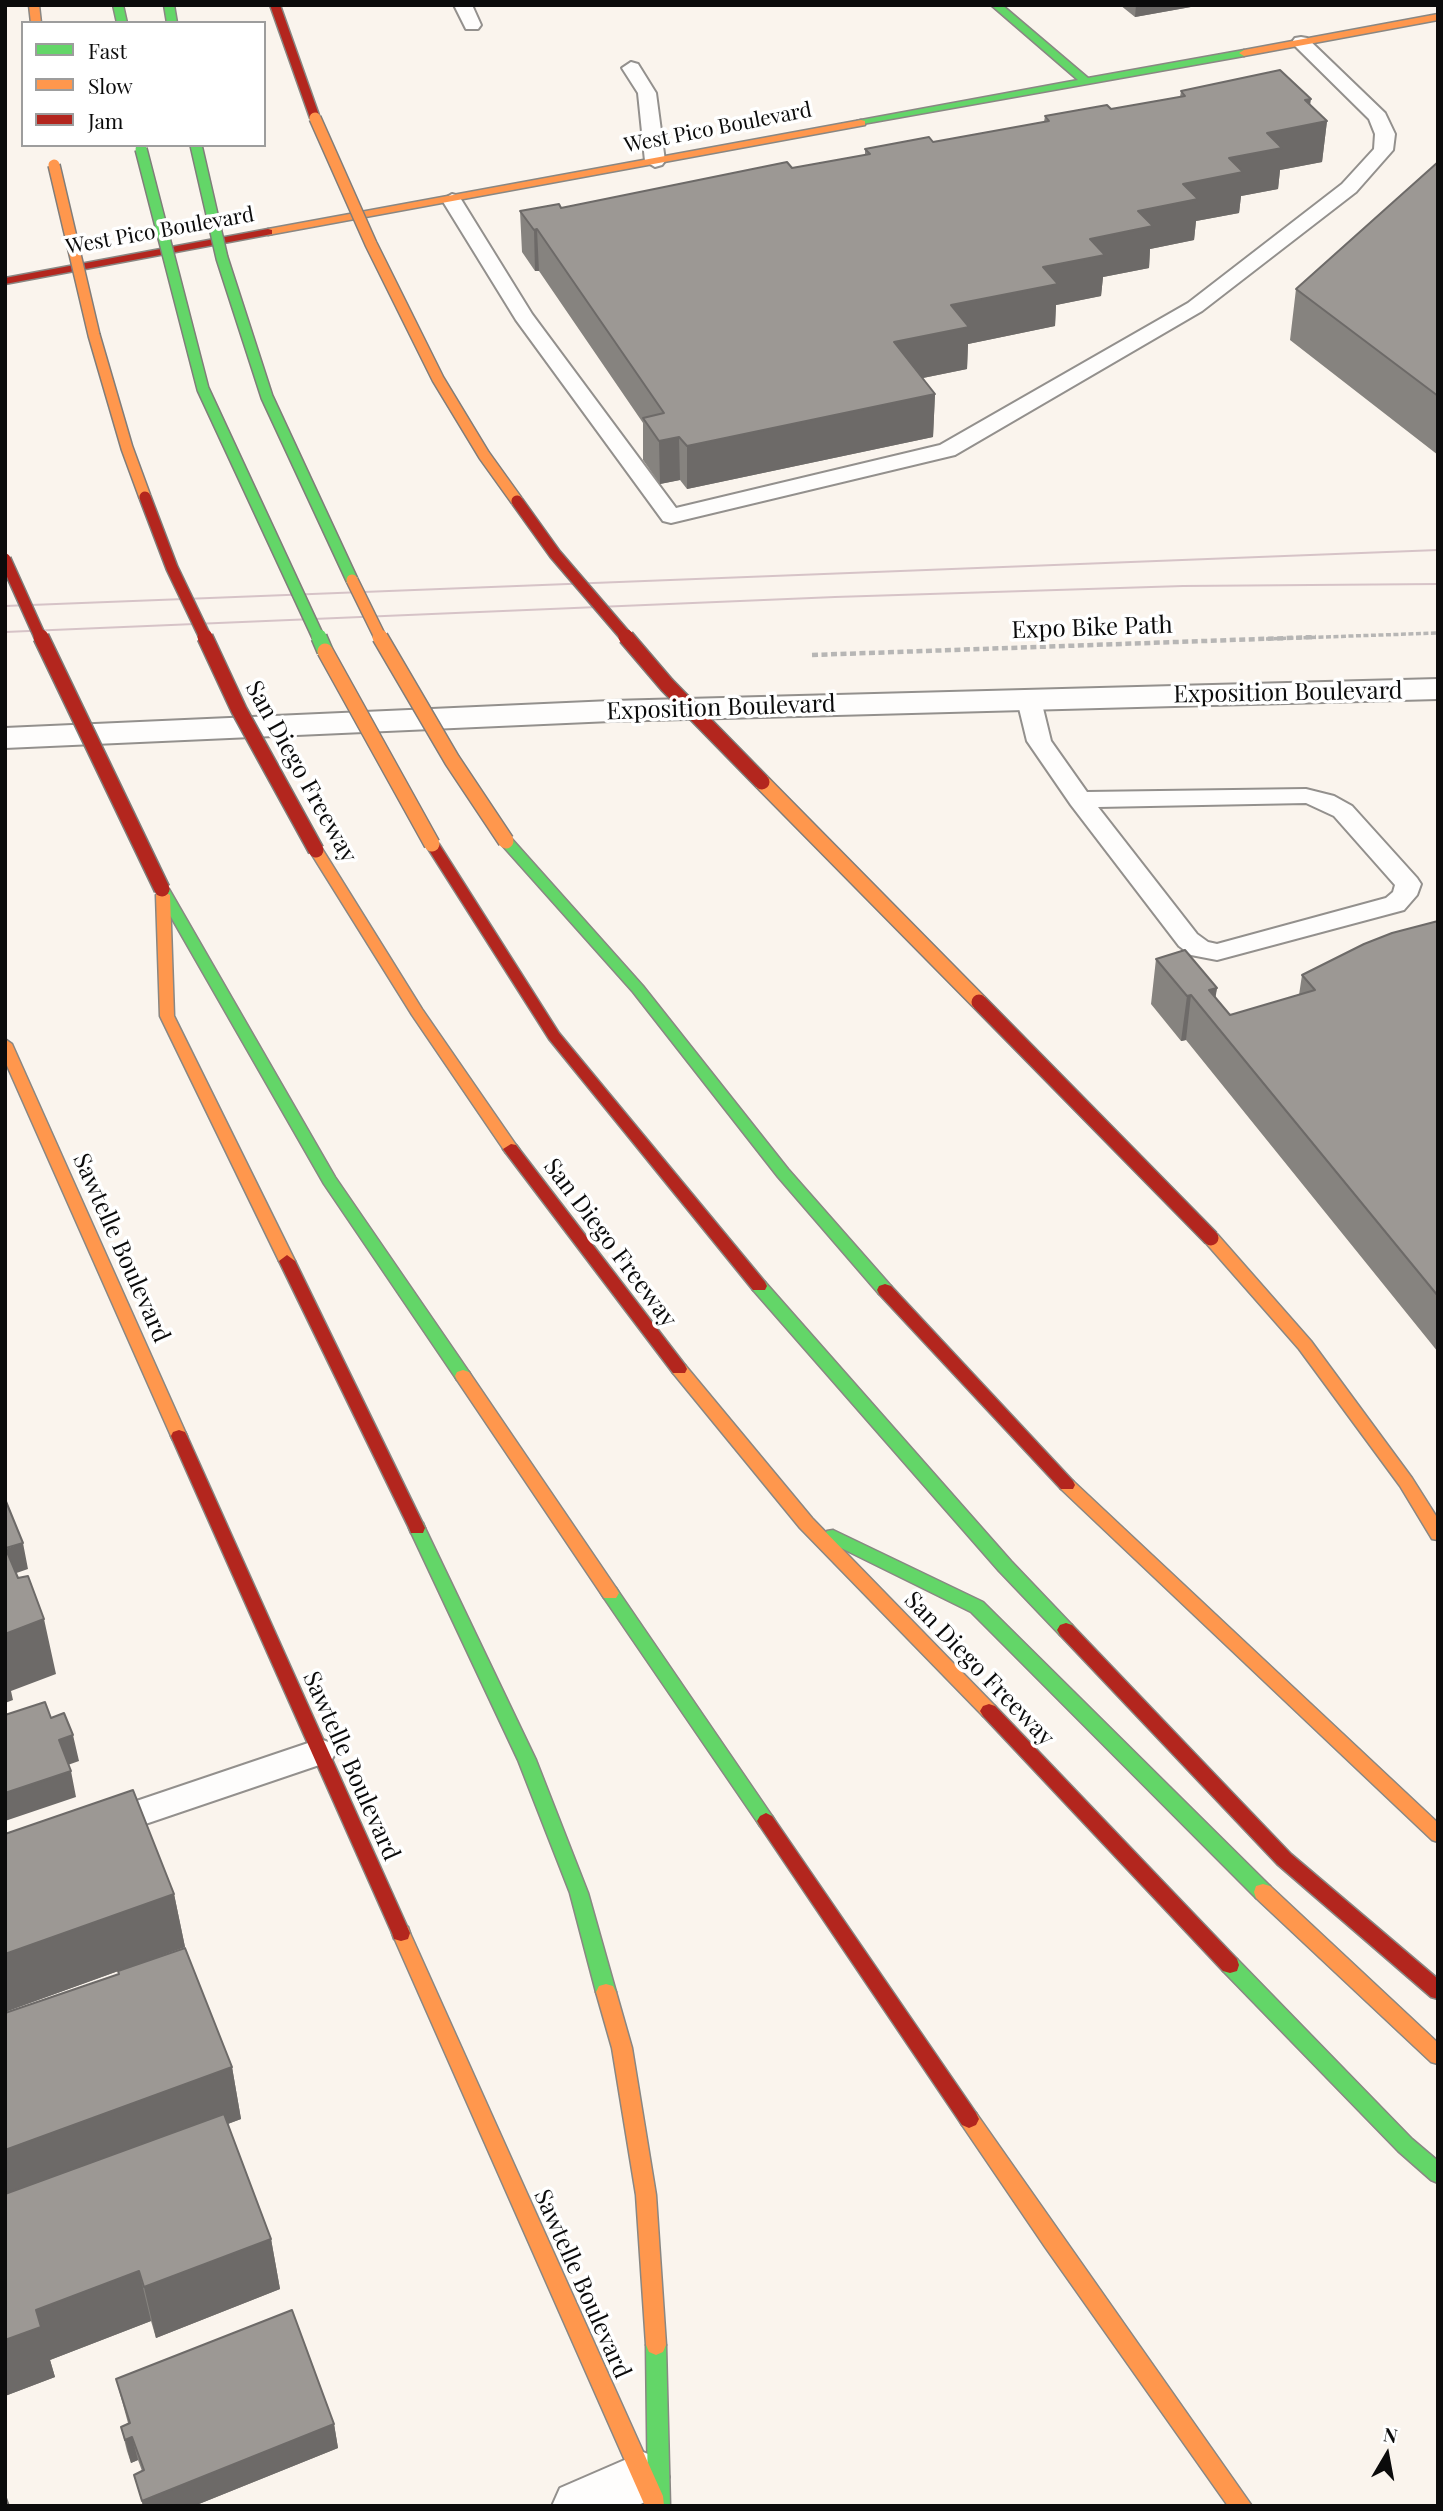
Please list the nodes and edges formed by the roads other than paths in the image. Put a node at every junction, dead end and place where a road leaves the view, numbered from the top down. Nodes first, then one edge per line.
1 (275, 5) edge
2 (463, 5) edge
3 (996, 5) edge
4 (1438, 17) edge
5 (472, 25) dead end
6 (1301, 42) junction
7 (631, 68) dead end
8 (1085, 81) junction
9 (51, 147) edge
10 (141, 147) edge
11 (196, 147) edge
12 (655, 161) junction
13 (452, 200) junction
14 (5, 281) edge
15 (5, 559) edge
16 (1438, 689) edge
17 (1029, 700) junction
18 (5, 738) edge
19 (1080, 800) junction
20 (162, 889) junction
21 (5, 1044) edge
22 (806, 1522) junction
23 (1438, 1534) edge
24 (320, 1752) junction
25 (83, 1832) edge
26 (1438, 1835) edge
27 (1438, 1991) edge
28 (1438, 2056) edge
29 (1438, 2174) edge
30 (653, 2496) edge
31 (578, 2506) edge
32 (1241, 2506) edge

1 - 23 main road, bridge
2 - 5 lane
3 - 8 main road
4 - 6 main road, West Pico Boulevard
6 - 8 main road, West Pico Boulevard
6 - 13 lane
7 - 12 lane
8 - 12 main road, West Pico Boulevard
9 - 22 main road, San Diego Freeway, bridge
10 - 27 main road, bridge
11 - 26 main road, bridge
12 - 13 main road, West Pico Boulevard
13 - 14 main road, West Pico Boulevard
15 - 20 main road, bridge
16 - 17 street, Exposition Boulevard
17 - 18 street, Exposition Boulevard
17 - 19 lane
19 - 19 lane
20 - 30 main road
20 - 32 main road
21 - 24 main road, Sawtelle Boulevard
22 - 28 main road
22 - 29 main road, San Diego Freeway
24 - 25 lane
24 - 30 main road, Sawtelle Boulevard
30 - 31 street

